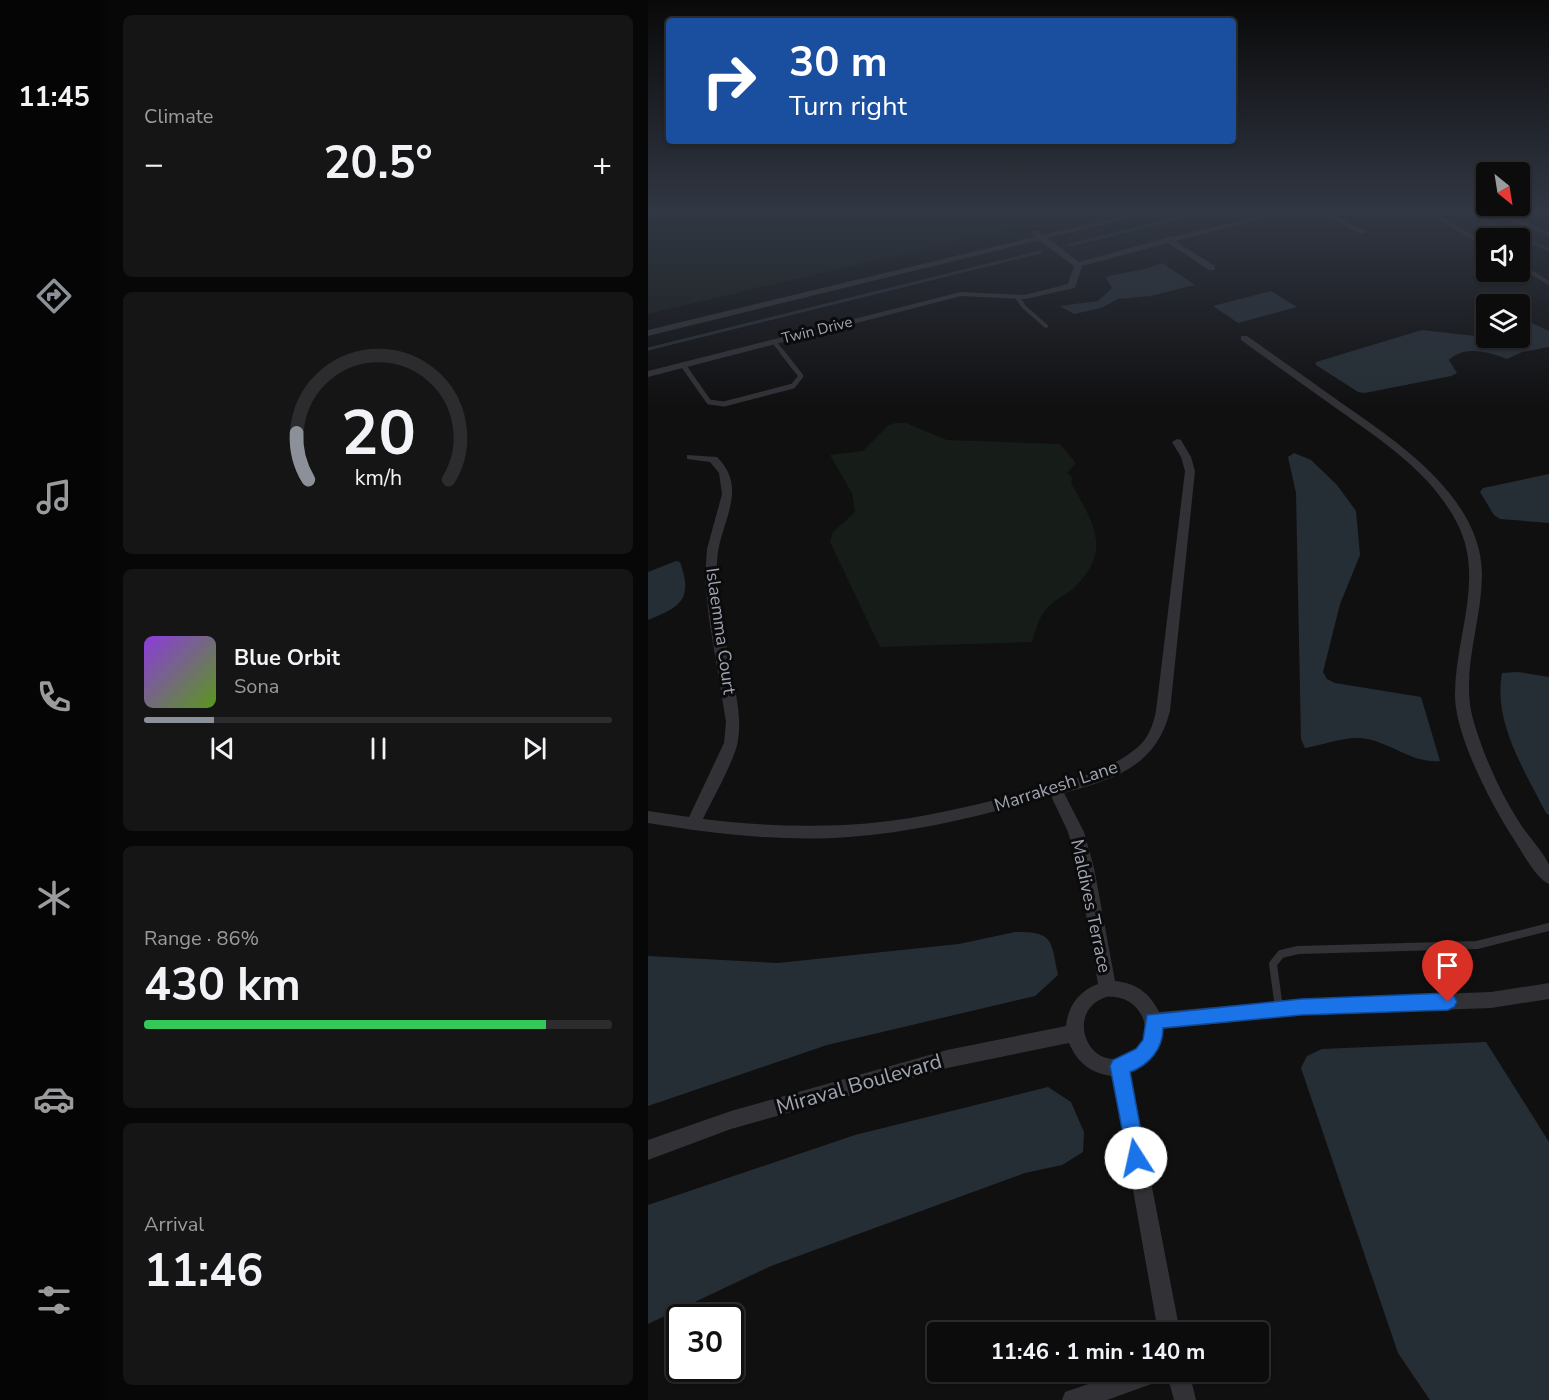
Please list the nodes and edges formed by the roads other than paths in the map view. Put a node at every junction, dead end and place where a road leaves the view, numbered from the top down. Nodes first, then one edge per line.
1 (868, 275) edge
2 (880, 275) edge
3 (1075, 275) edge
4 (1017, 297) junction
5 (648, 326) edge
6 (1046, 326) dead end
7 (648, 333) edge
8 (1244, 338) dead end
9 (774, 342) junction
10 (683, 365) junction
11 (648, 374) edge
12 (1177, 442) dead end
13 (691, 458) dead end
14 (1055, 790) junction
15 (648, 817) edge
16 (694, 823) junction
17 (1549, 877) edge
18 (1549, 927) edge
19 (1108, 990) junction
20 (1549, 991) edge
21 (1279, 1009) junction
22 (1154, 1021) junction
23 (1074, 1033) junction
24 (1120, 1066) junction
25 (648, 1150) edge
26 (1167, 1322) edge
27 (1127, 1382) edge
28 (1181, 1382) edge
29 (1072, 1400) edge
30 (1185, 1400) edge

1 - 5 street
2 - 7 street
3 - 4 street, Twin Drive
4 - 6 lane
4 - 9 street, Twin Drive
8 - 17 street
9 - 10 street, Twin Drive
9 - 10 lane
10 - 11 street, Twin Drive
12 - 14 street, Marrakesh Lane
13 - 16 street, Islaemma Court
14 - 16 street, Marrakesh Lane
14 - 19 street, Maldives Terrace
15 - 16 street, Marrakesh Lane
18 - 21 lane
19 - 22 street
19 - 23 street
20 - 21 street
21 - 22 street
22 - 24 street
23 - 24 street
23 - 25 street, Miraval Boulevard
24 - 26 street
27 - 29 street
28 - 30 street

